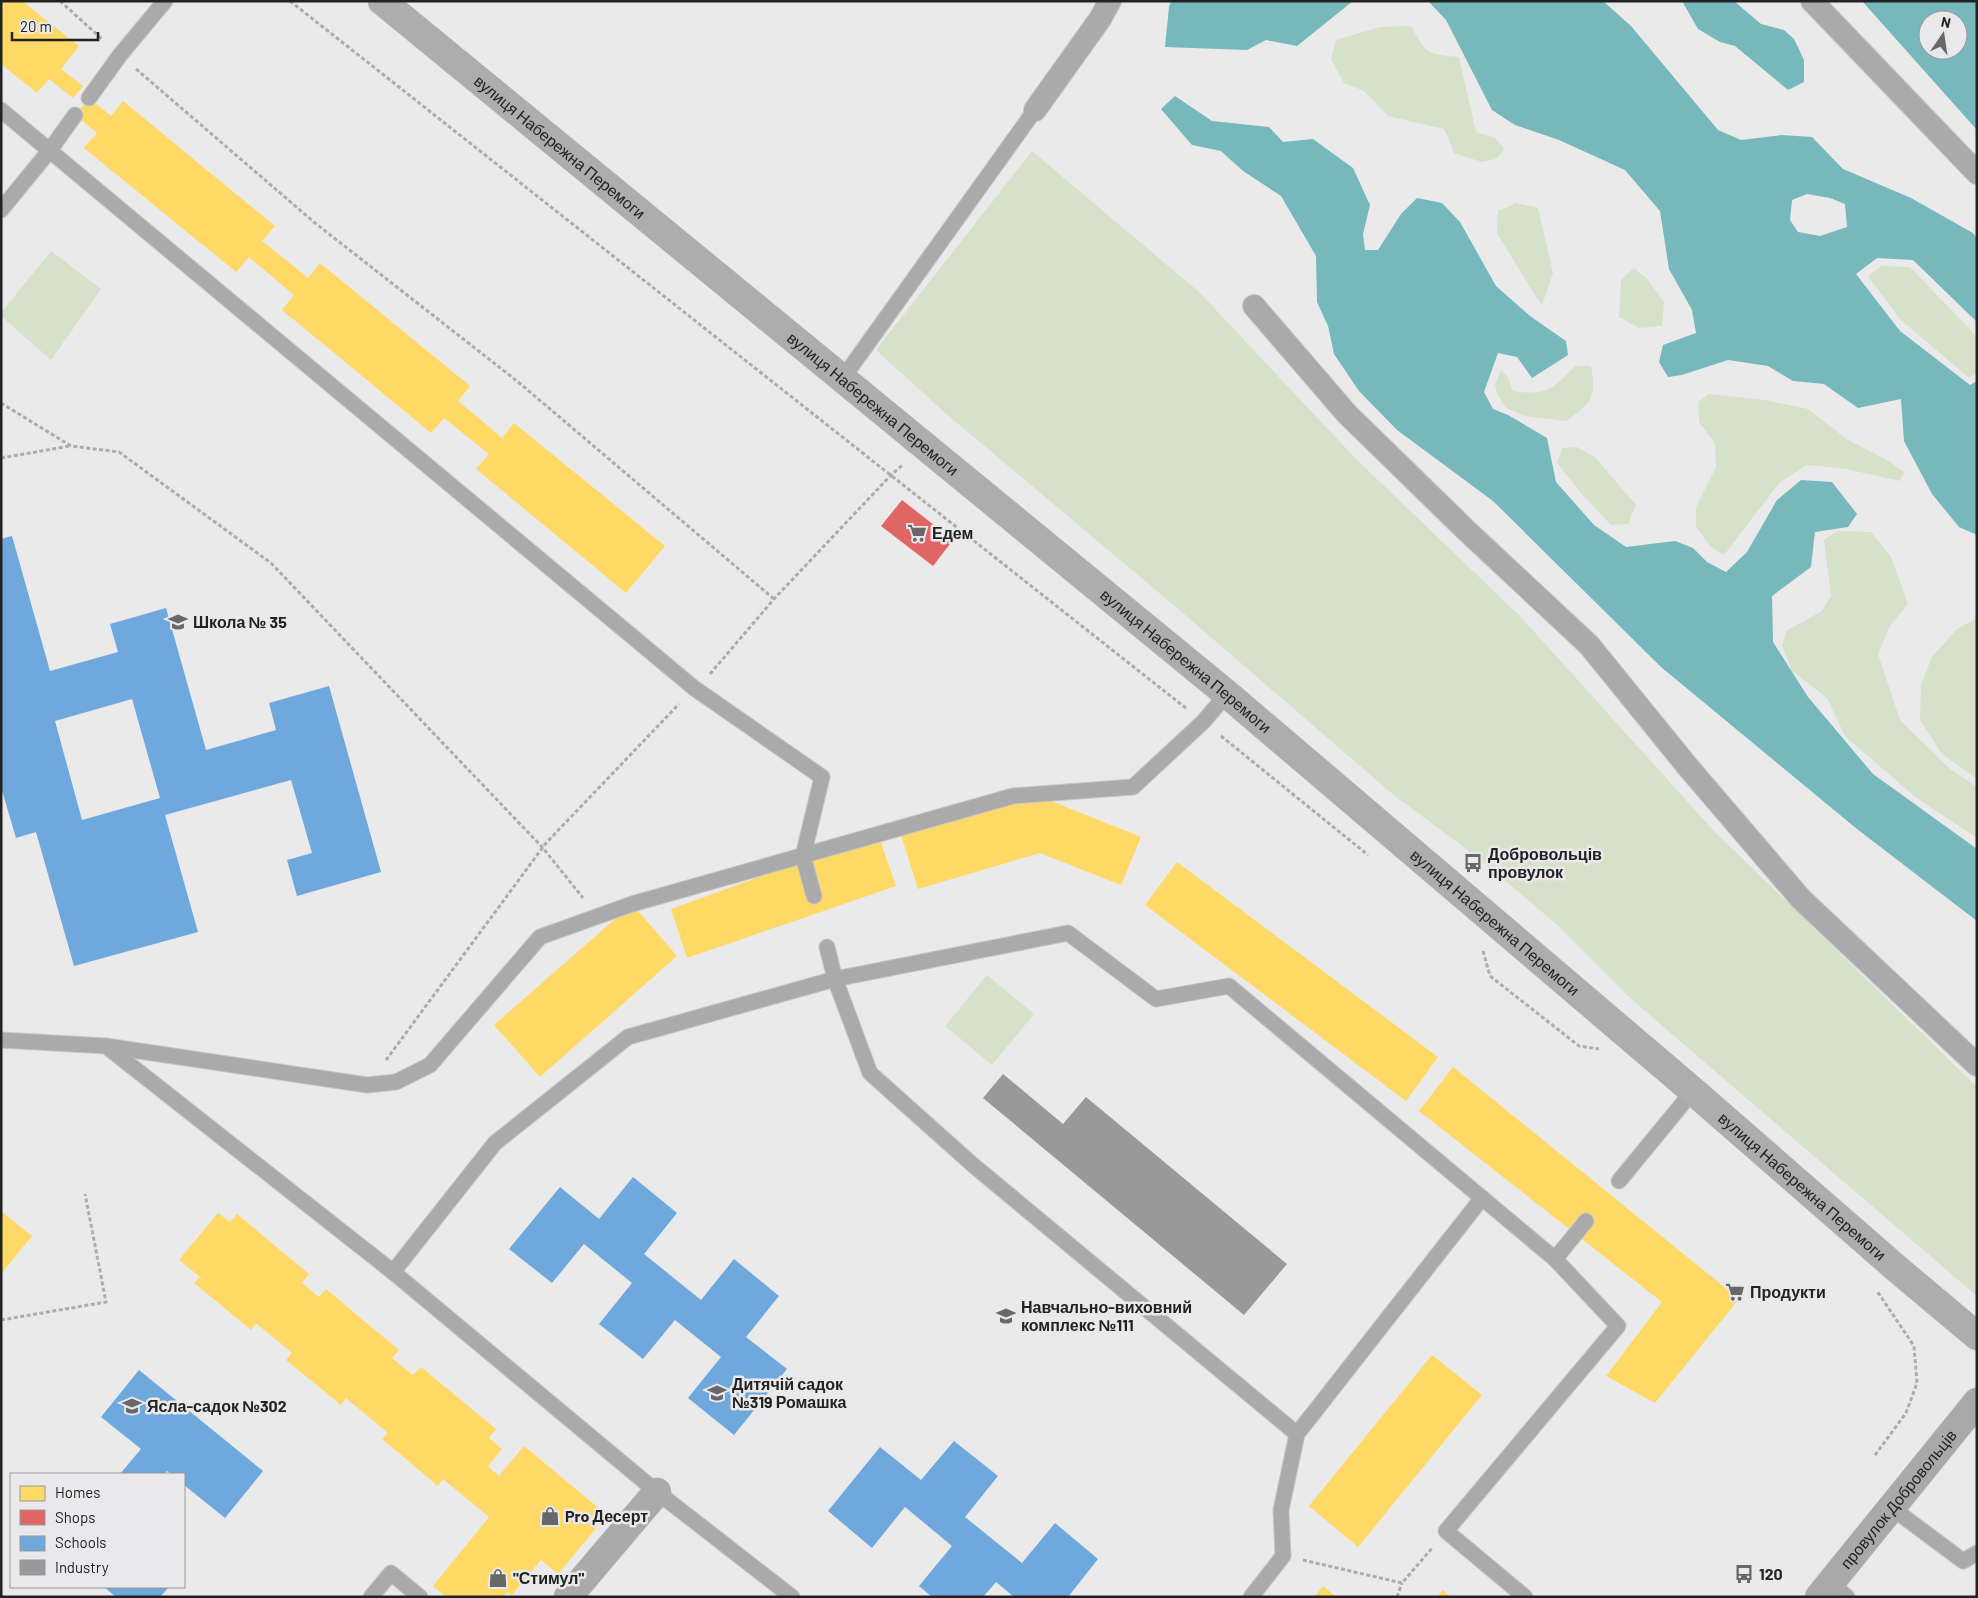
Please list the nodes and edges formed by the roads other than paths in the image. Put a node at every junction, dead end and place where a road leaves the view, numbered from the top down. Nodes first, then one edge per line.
1 (166, 1) edge
2 (382, 1) edge
3 (1110, 1) edge
4 (1812, 1) edge
5 (89, 98) dead end
6 (1, 110) edge
7 (1035, 110) joint
8 (75, 115) dead end
9 (50, 150) junction
10 (1977, 174) edge
11 (1, 210) edge
12 (1254, 306) dead end
13 (843, 378) junction
14 (1227, 694) junction
15 (804, 856) junction
16 (814, 896) dead end
17 (827, 947) dead end
18 (835, 979) junction
19 (1, 1040) edge
20 (106, 1046) junction
21 (1977, 1065) edge
22 (1693, 1091) junction
23 (1619, 1180) dead end
24 (1482, 1198) junction
25 (1586, 1221) dead end
26 (1555, 1260) junction
27 (393, 1272) junction
28 (1977, 1336) edge
29 (1977, 1402) edge
30 (1297, 1434) junction
31 (658, 1492) junction
32 (1892, 1508) junction
33 (1977, 1553) edge
34 (1832, 1592) edge
35 (370, 1597) edge
36 (420, 1597) edge
37 (568, 1597) edge
38 (792, 1597) edge
39 (1251, 1597) edge
40 (1525, 1597) edge

1 - 5 lane
2 - 13 main road, вулиця Набережна Перемоги
3 - 7 street
4 - 10 street
6 - 9 lane
7 - 13 lane
8 - 9 lane
9 - 11 lane
9 - 15 lane
12 - 21 street
13 - 14 main road, вулиця Набережна Перемоги
14 - 15 lane
14 - 22 main road, вулиця Набережна Перемоги
15 - 16 lane
15 - 20 lane
17 - 18 lane
18 - 24 lane
18 - 27 lane
18 - 30 lane
19 - 20 lane
20 - 27 lane
22 - 23 lane
22 - 28 main road, вулиця Набережна Перемоги
24 - 26 lane
24 - 30 lane
25 - 26 lane
26 - 40 lane
27 - 31 lane
29 - 32 main road, провулок Добровольців
30 - 39 lane
31 - 37 street
31 - 38 lane
32 - 33 lane
32 - 34 main road, провулок Добровольців
35 - 36 lane

